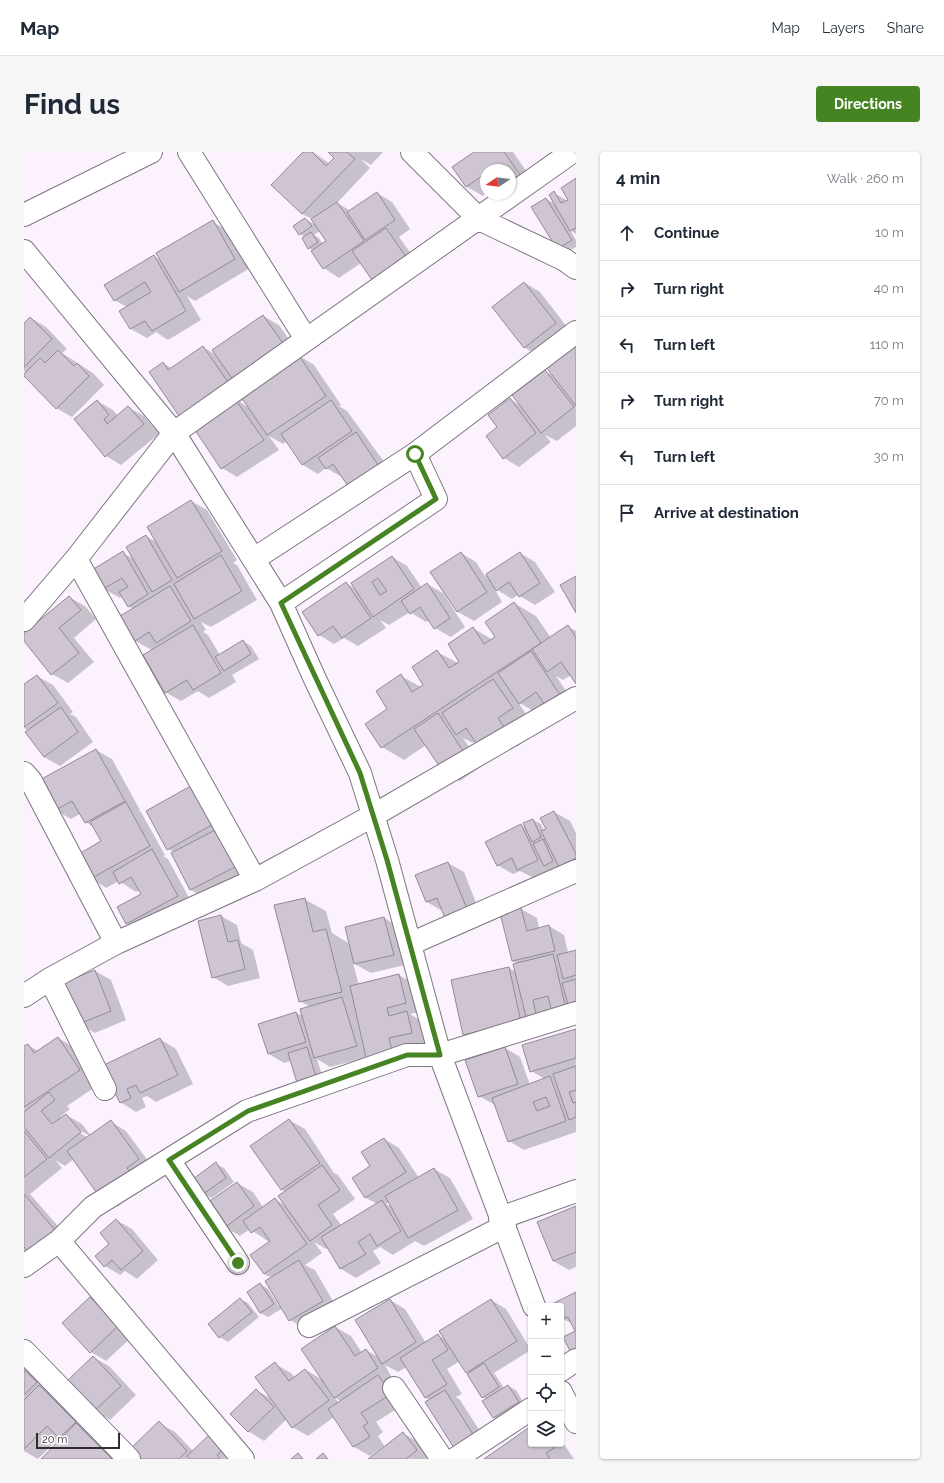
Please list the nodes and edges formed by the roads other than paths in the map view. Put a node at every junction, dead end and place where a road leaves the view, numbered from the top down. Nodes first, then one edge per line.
1 (151, 152) edge
2 (189, 152) edge
3 (412, 152) edge
4 (572, 152) edge
5 (24, 215) edge
6 (479, 219) junction
7 (24, 251) edge
8 (576, 268) edge
9 (576, 332) edge
10 (306, 339) junction
11 (174, 433) junction
12 (415, 454) junction
13 (76, 559) junction
14 (254, 559) junction
15 (281, 603) junction
16 (24, 620) edge
17 (576, 698) edge
18 (24, 773) edge
19 (374, 815) junction
20 (576, 871) edge
21 (255, 880) junction
22 (116, 943) junction
23 (410, 944) junction
24 (50, 979) junction
25 (24, 996) edge
26 (576, 1013) edge
27 (440, 1055) junction
28 (105, 1089) dead end
29 (169, 1160) junction
30 (576, 1191) edge
31 (502, 1222) junction
32 (59, 1241) junction
33 (238, 1263) dead end
34 (24, 1266) edge
35 (533, 1303) edge
36 (309, 1326) dead end
37 (24, 1351) edge
38 (576, 1360) edge
39 (564, 1368) edge
40 (394, 1388) dead end
41 (564, 1398) edge
42 (528, 1411) edge
43 (576, 1422) edge
44 (129, 1459) edge
45 (243, 1459) edge
46 (442, 1459) edge
47 (455, 1459) edge

1 - 5 street
2 - 10 street
3 - 6 street
4 - 6 street
6 - 8 street
6 - 10 street
7 - 11 street
9 - 12 street
10 - 11 street
11 - 13 street
11 - 14 street
12 - 14 street
12 - 15 street
13 - 16 street
13 - 21 street
14 - 15 street
15 - 19 street
17 - 19 street
18 - 22 street
19 - 21 street
19 - 23 street
20 - 23 street
21 - 22 street
22 - 24 street
23 - 27 street
24 - 25 street
24 - 28 street
26 - 27 street
27 - 29 street
27 - 31 street
29 - 32 street
29 - 33 street
30 - 31 street
31 - 35 street
31 - 36 street
32 - 34 street
32 - 45 street
37 - 44 street
38 - 39 street
40 - 46 street
41 - 43 street
42 - 47 street

